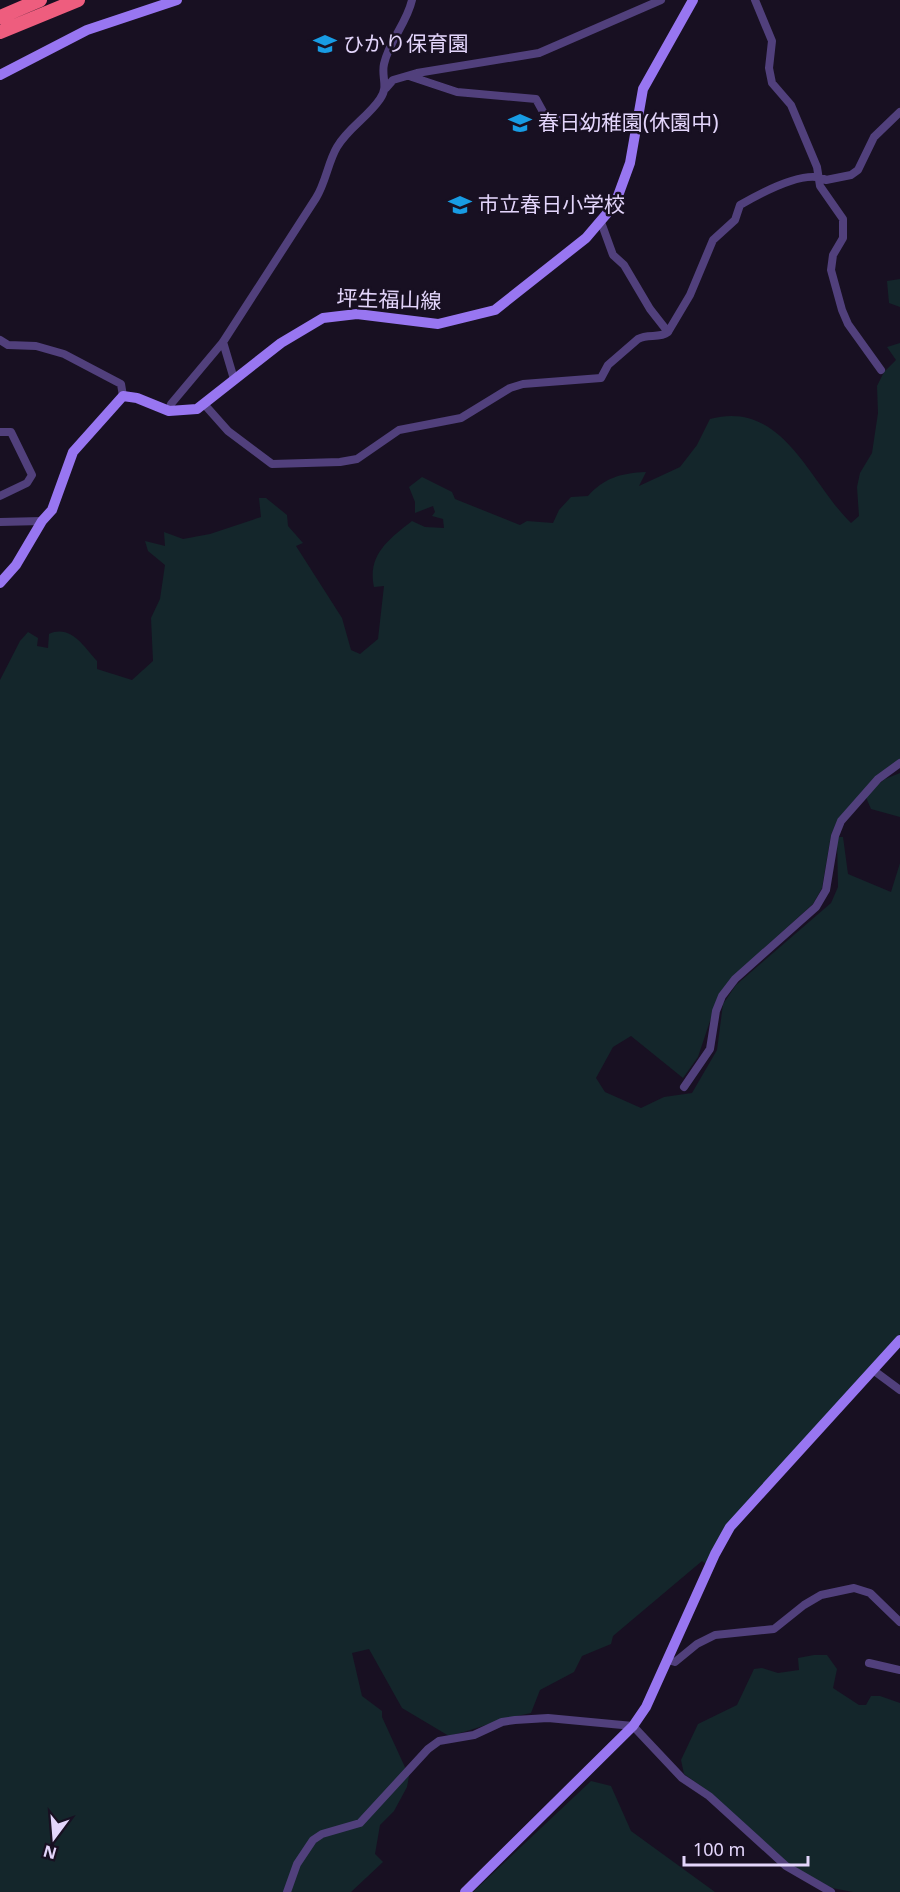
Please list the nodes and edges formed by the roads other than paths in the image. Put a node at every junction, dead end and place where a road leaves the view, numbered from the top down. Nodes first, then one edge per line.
1 (40, 0) edge
2 (78, 0) edge
3 (177, 0) edge
4 (412, 0) edge
5 (661, 0) edge
6 (693, 0) edge
7 (755, 0) edge
8 (0, 17) edge
9 (0, 32) edge
10 (0, 75) edge
11 (412, 77) junction
12 (386, 88) junction
13 (900, 112) edge
14 (636, 127) junction
15 (819, 176) junction
16 (601, 222) junction
17 (668, 332) junction
18 (0, 340) edge
19 (223, 342) junction
20 (881, 370) dead end
21 (234, 379) junction
22 (123, 396) junction
23 (204, 404) junction
24 (169, 411) junction
25 (0, 432) edge
26 (0, 496) edge
27 (42, 521) junction
28 (0, 522) edge
29 (0, 583) edge
30 (900, 763) edge
31 (684, 1087) dead end
32 (900, 1340) edge
33 (873, 1370) junction
34 (900, 1390) edge
35 (900, 1622) edge
36 (668, 1660) junction
37 (869, 1663) dead end
38 (900, 1670) edge
39 (633, 1726) junction
40 (287, 1892) edge
41 (465, 1892) edge
42 (831, 1892) edge

1 - 8 highway
2 - 9 highway
3 - 10 main road
4 - 12 street
5 - 11 street
6 - 14 main road, 坪生福山線
7 - 15 street
11 - 12 street
11 - 14 street
12 - 19 street
13 - 15 street
14 - 16 main road, 坪生福山線
15 - 17 street
15 - 20 street
16 - 17 street
16 - 21 main road, 坪生福山線
17 - 23 street
18 - 22 street
19 - 21 street
19 - 24 street
21 - 23 main road, 坪生福山線
22 - 24 main road, 坪生福山線
22 - 27 main road
23 - 24 main road, 坪生福山線
25 - 26 street
27 - 28 street
27 - 29 main road
30 - 31 street
32 - 33 main road
33 - 34 street
33 - 36 main road
35 - 36 street
36 - 39 main road
37 - 38 street
39 - 40 street
39 - 41 main road
39 - 42 street

